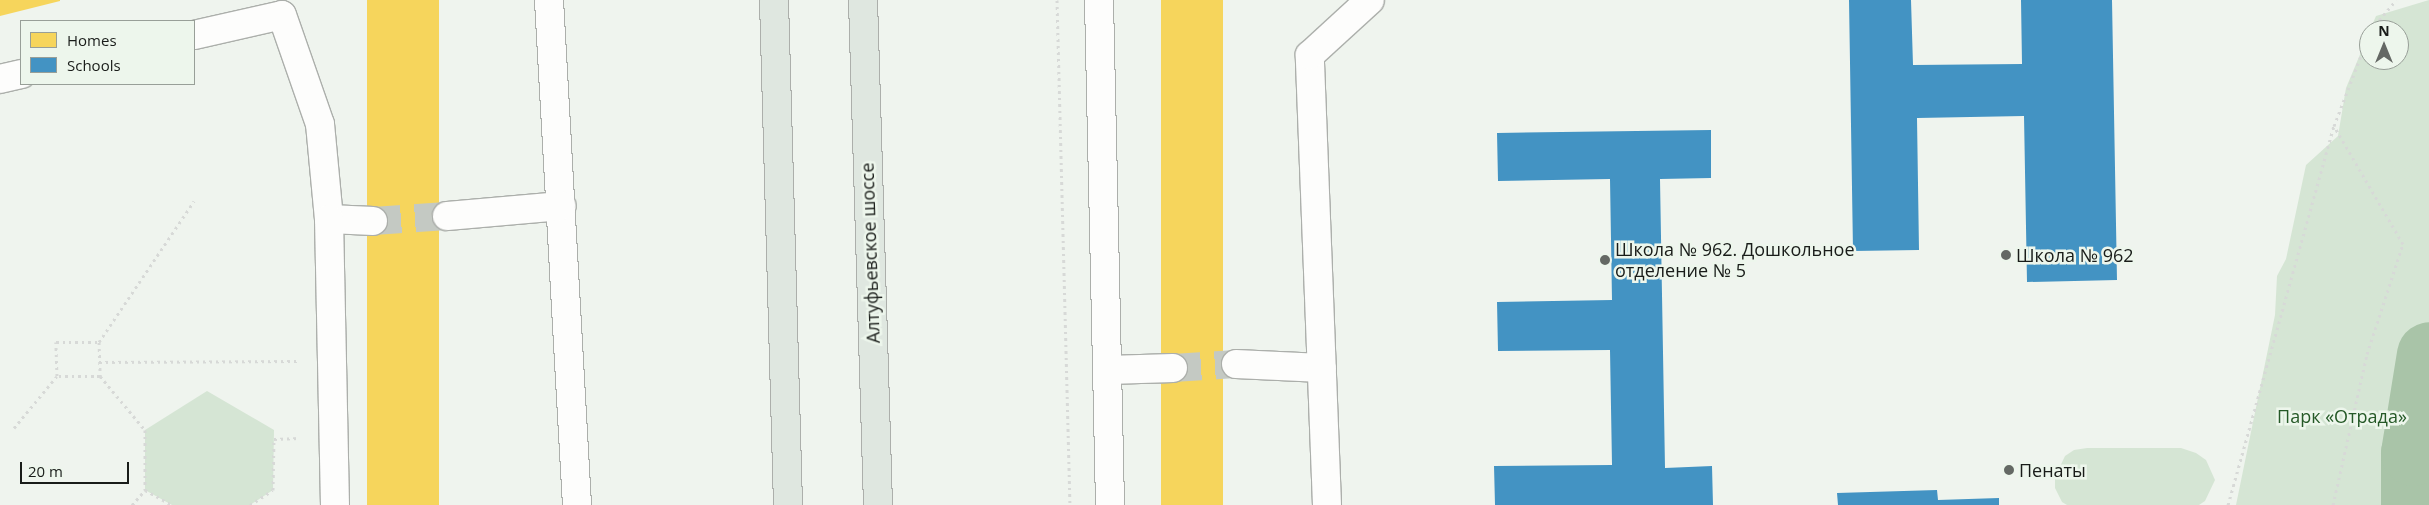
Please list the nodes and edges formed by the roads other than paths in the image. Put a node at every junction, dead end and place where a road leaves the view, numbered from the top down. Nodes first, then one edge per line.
1 (549, 0) edge
2 (774, 0) edge
3 (863, 0) edge
4 (1099, 0) edge
5 (1370, 0) edge
6 (195, 35) edge
7 (20, 74) edge
8 (0, 79) edge
9 (562, 206) junction
10 (447, 216) tunnel mouth
11 (329, 219) junction
12 (373, 221) tunnel mouth
13 (1236, 364) tunnel mouth
14 (1173, 368) tunnel mouth
15 (1322, 368) junction
16 (1108, 370) junction
17 (335, 505) edge
18 (577, 505) edge
19 (788, 505) edge
20 (878, 505) edge
21 (1110, 505) edge
22 (1327, 505) edge

1 - 9 lane
2 - 19 main road
3 - 20 main road, Алтуфьевское шоссе
4 - 16 lane
5 - 15 lane
6 - 11 lane
7 - 8 lane
9 - 10 lane
9 - 18 lane
11 - 12 lane
11 - 17 lane
13 - 15 lane
14 - 16 lane
15 - 22 lane
16 - 21 lane

